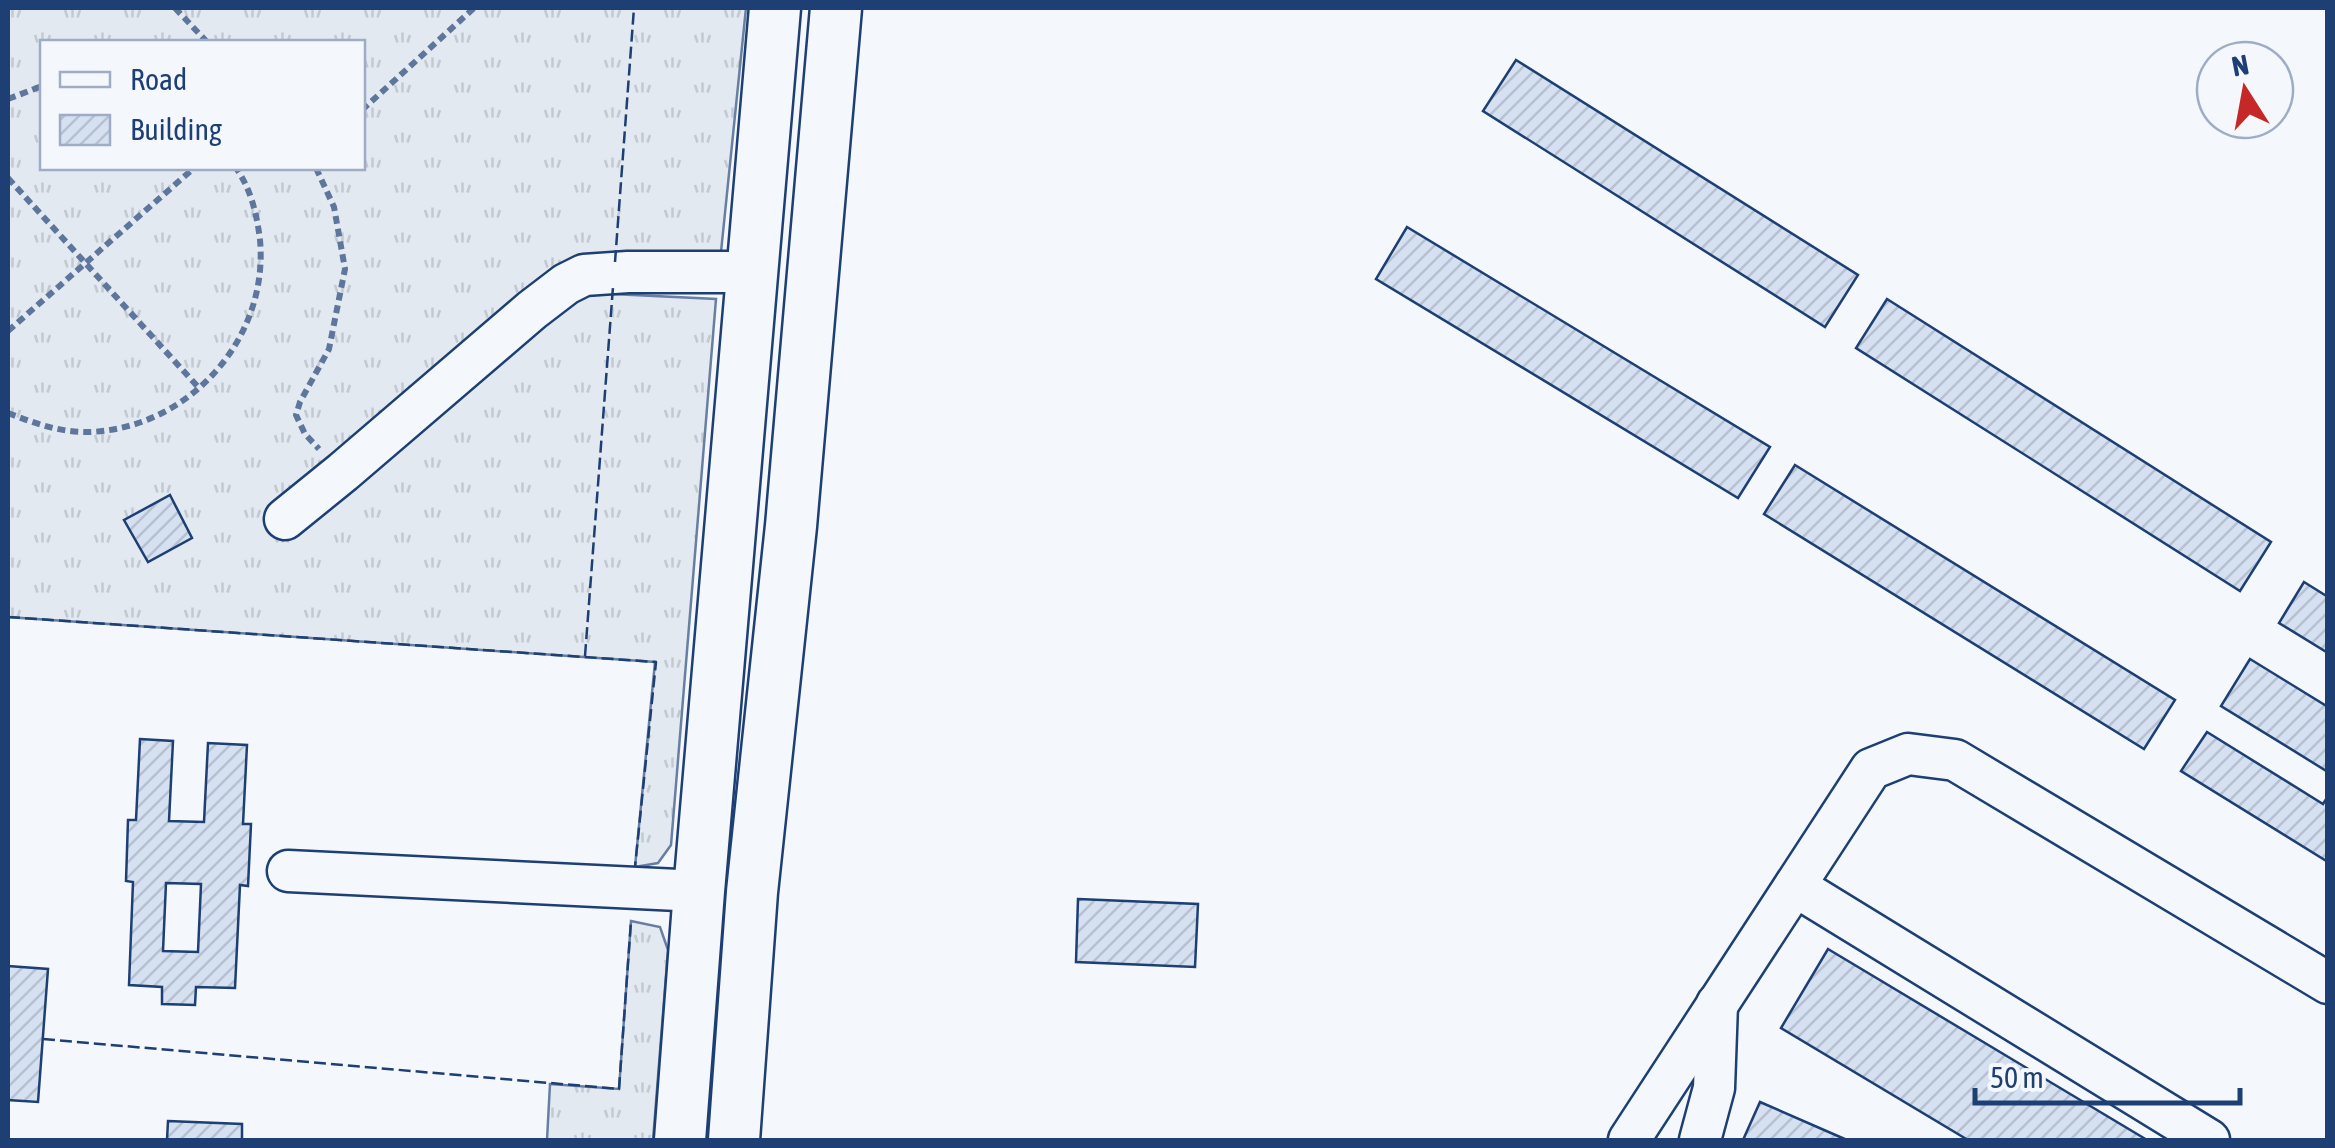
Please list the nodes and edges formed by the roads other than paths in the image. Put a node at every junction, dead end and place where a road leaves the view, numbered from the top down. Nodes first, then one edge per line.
1 (775, 8) edge
2 (836, 8) edge
3 (752, 272) junction
4 (284, 519) dead end
5 (288, 871) dead end
6 (1794, 886) junction
7 (699, 890) junction
8 (2328, 983) edge
9 (1718, 1004) junction
10 (680, 1140) edge
11 (734, 1140) edge
12 (1628, 1140) edge
13 (1700, 1140) edge
14 (2209, 1140) edge

1 - 3 main road
2 - 11 main road
3 - 4 lane
3 - 7 main road
5 - 7 lane
6 - 8 lane
6 - 9 lane
6 - 14 lane
7 - 10 main road
9 - 12 lane
9 - 13 lane

